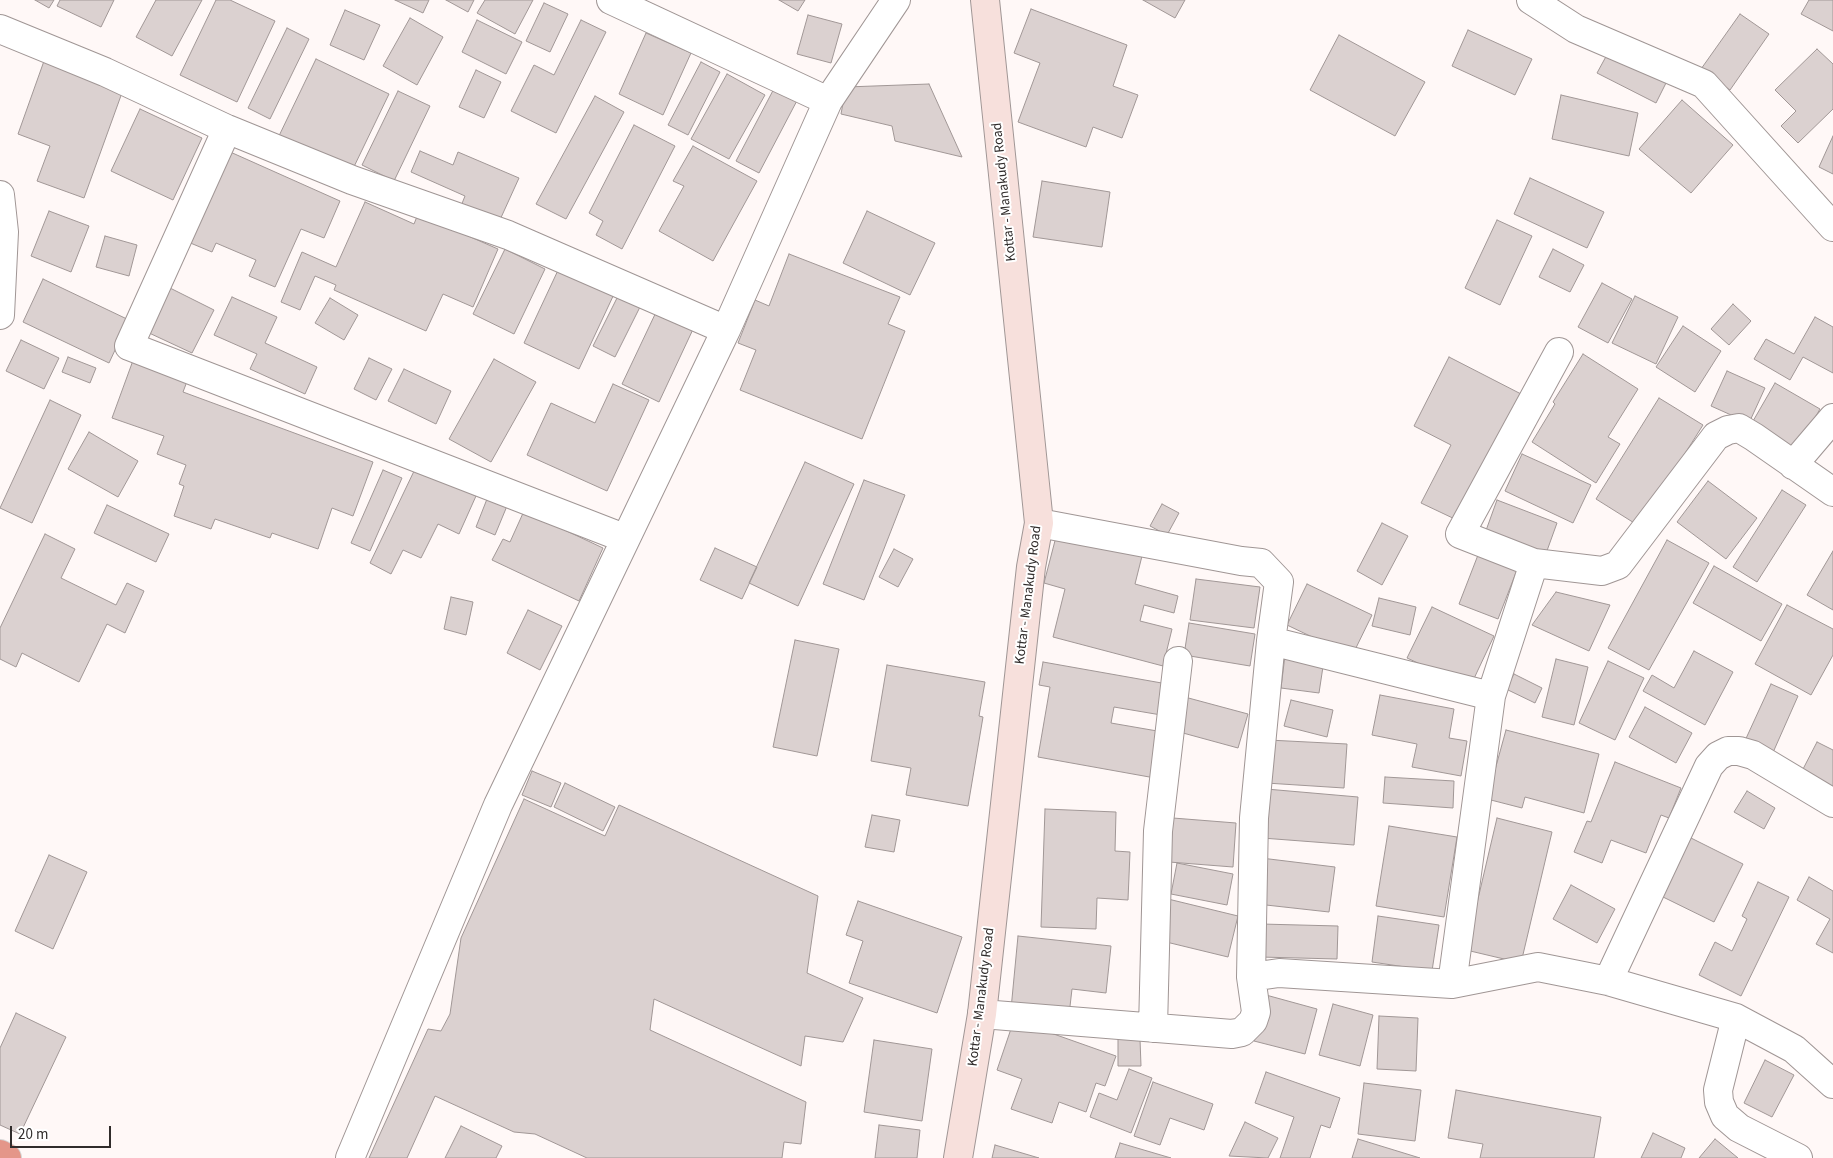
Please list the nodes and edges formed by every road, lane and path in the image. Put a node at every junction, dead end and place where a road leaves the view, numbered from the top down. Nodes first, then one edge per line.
1 (611, 0) edge
2 (896, 0) edge
3 (985, 0) edge
4 (1531, 0) edge
5 (0, 29) edge
6 (828, 101) junction
7 (226, 129) junction
8 (0, 195) edge
9 (1833, 227) edge
10 (0, 315) edge
11 (726, 330) junction
12 (1559, 352) dead end
13 (1833, 418) edge
14 (1793, 465) junction
15 (1833, 492) edge
16 (1039, 523) junction
17 (624, 538) junction
18 (1534, 562) junction
19 (1271, 641) junction
20 (1178, 661) dead end
21 (1491, 696) junction
22 (1833, 803) edge
23 (1251, 978) junction
24 (1608, 981) junction
25 (1452, 984) junction
26 (982, 1014) junction
27 (1736, 1018) junction
28 (1153, 1028) junction
29 (1833, 1084) edge
30 (0, 1154) edge
31 (7, 1158) edge
32 (350, 1158) edge
33 (958, 1158) edge
34 (1798, 1158) edge

1 - 6 street
2 - 6 street
3 - 16 main road, Kottar - Manakudy Road
4 - 9 street
5 - 7 street
6 - 11 street
7 - 11 street
7 - 17 street
8 - 10 street
11 - 17 street
12 - 18 street
13 - 14 street
14 - 15 street
14 - 18 street
16 - 19 street
16 - 26 main road, Kottar - Manakudy Road
17 - 32 street
18 - 21 street
19 - 21 street
19 - 23 street
20 - 28 street
21 - 25 street
22 - 24 street
23 - 25 street
23 - 28 street
24 - 25 street
24 - 27 street
26 - 28 street
26 - 33 main road, Kottar - Manakudy Road
27 - 29 street
27 - 34 street
30 - 31 highway

